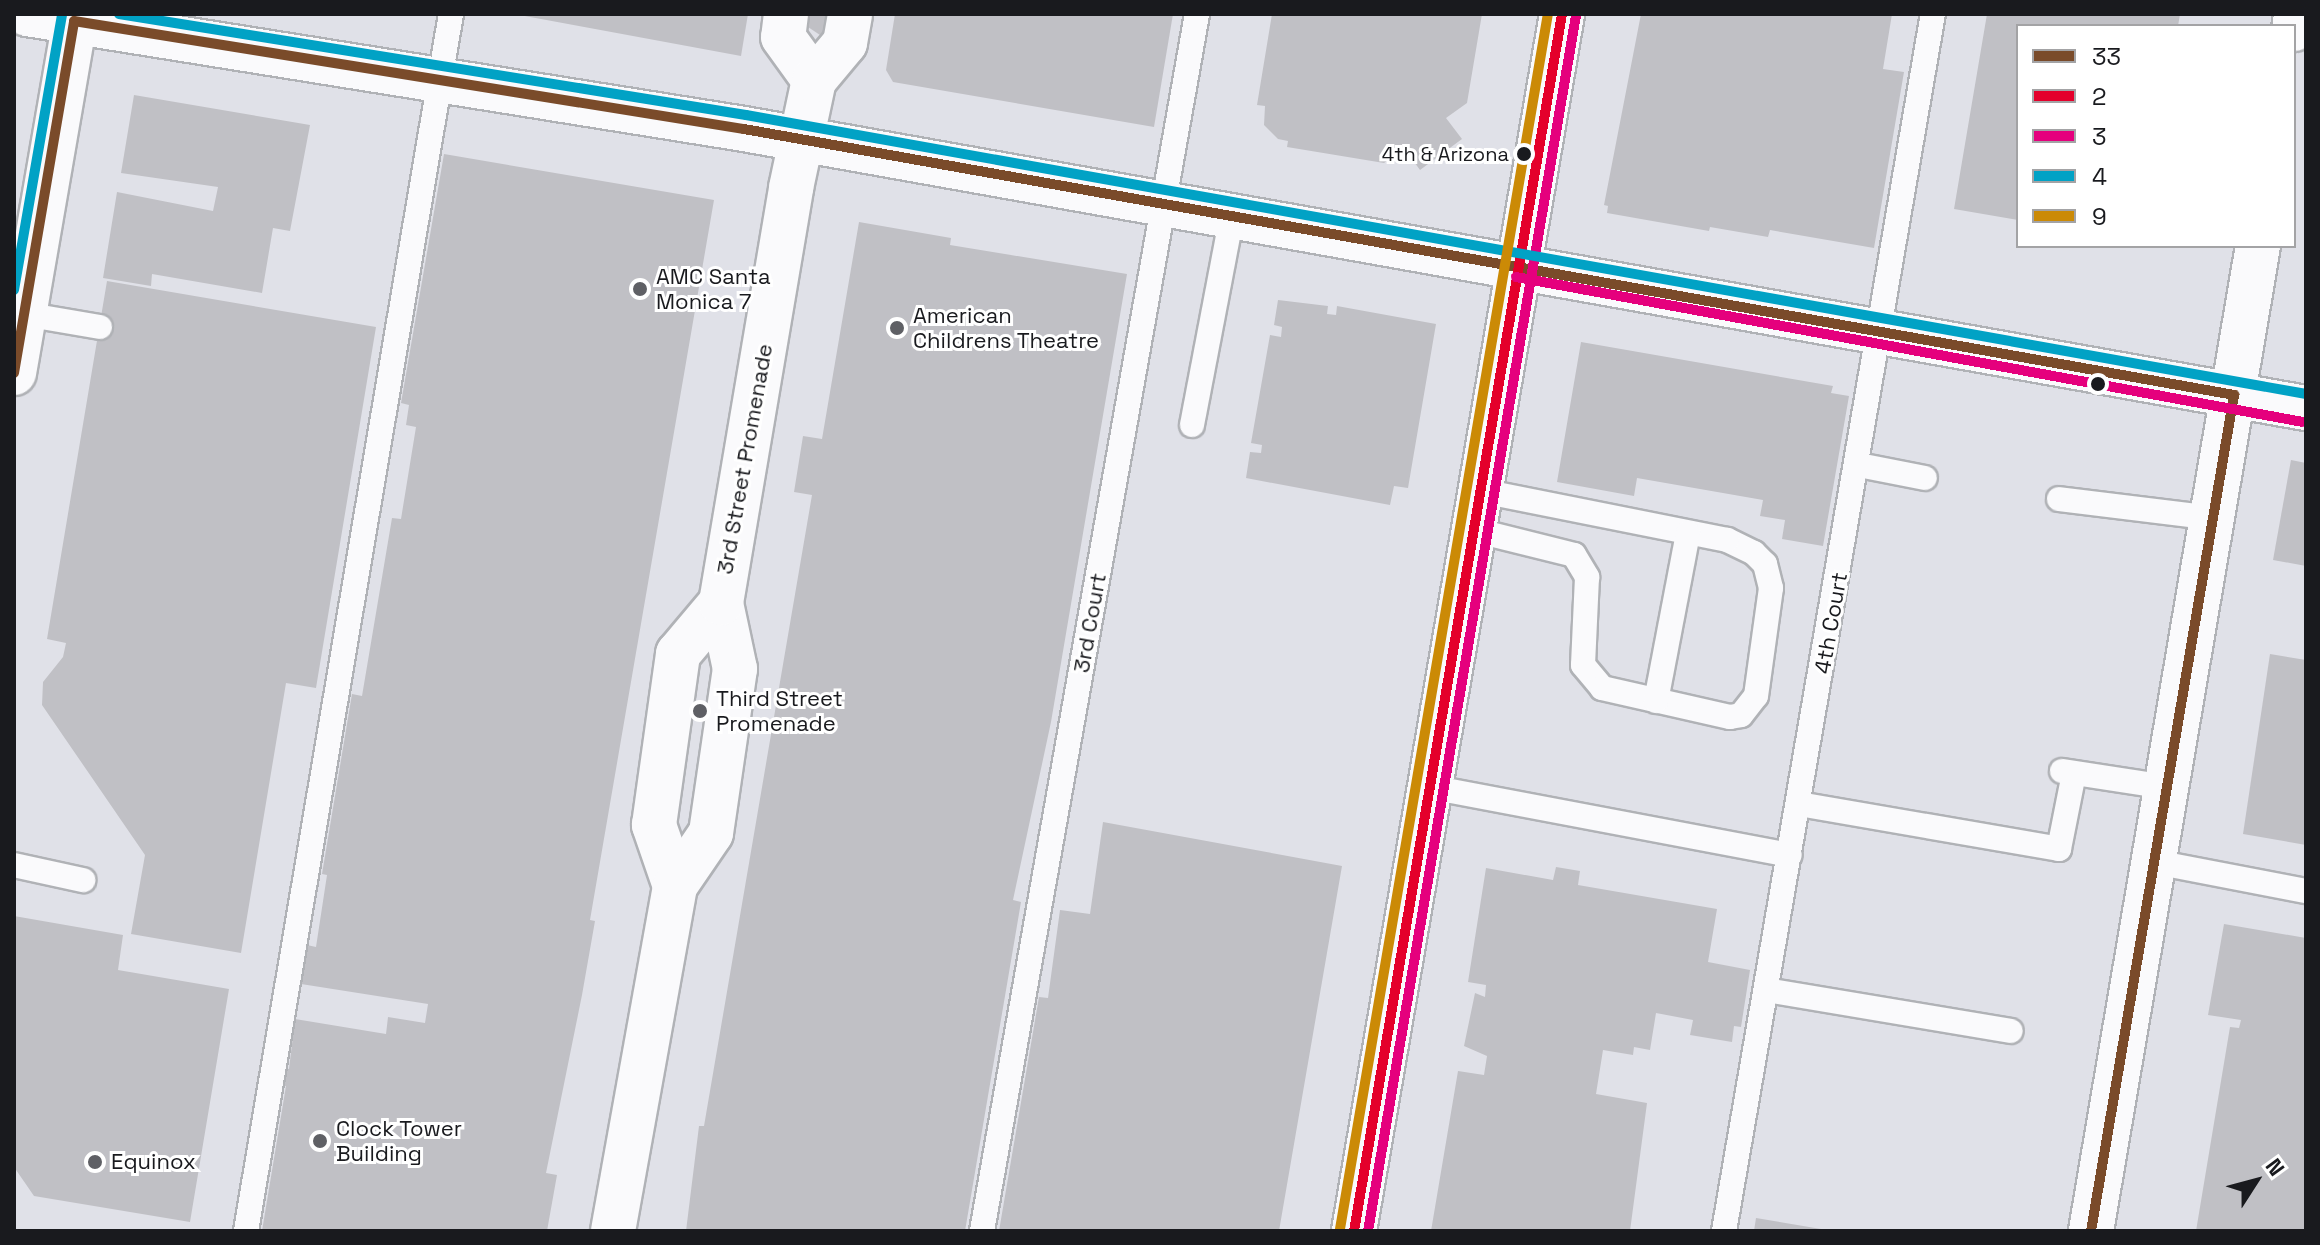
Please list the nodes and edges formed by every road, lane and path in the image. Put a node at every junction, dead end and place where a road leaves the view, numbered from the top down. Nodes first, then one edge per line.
1 (27, 14) edge
2 (451, 14) edge
3 (786, 14) edge
4 (850, 14) edge
5 (1197, 14) edge
6 (1562, 14) edge
7 (1933, 14) edge
8 (75, 17) edge
9 (440, 79) junction
10 (814, 80) junction
11 (802, 140) junction
12 (1165, 204) junction
13 (1232, 215) junction
14 (2258, 248) edge
15 (1519, 263) junction
16 (24, 314) junction
17 (100, 327) dead end
18 (1882, 330) junction
19 (14, 373) edge
20 (2234, 395) junction
21 (2306, 408) edge
22 (1192, 425) dead end
23 (1859, 465) junction
24 (1925, 478) dead end
25 (2059, 499) dead end
26 (1477, 511) junction
27 (2213, 518) junction
28 (1688, 533) junction
29 (721, 603) junction
30 (1656, 701) junction
31 (1430, 787) junction
32 (2167, 787) junction
33 (1799, 804) junction
34 (1790, 855) junction
35 (2155, 862) junction
36 (14, 865) edge
37 (83, 880) dead end
38 (675, 886) junction
39 (2306, 891) edge
40 (1766, 990) junction
41 (2011, 1031) dead end
42 (246, 1231) edge
43 (613, 1231) edge
44 (982, 1231) edge
45 (1354, 1231) edge
46 (1724, 1231) edge
47 (2091, 1231) edge

1 - 8 street
2 - 9 lane
3 - 10 street
4 - 10 street, 3rd Street Promenade
5 - 12 lane, 3rd Court
6 - 15 street
7 - 18 lane, 4th Court
8 - 9 street
8 - 16 street
9 - 11 street
9 - 42 lane
10 - 11 street, 3rd Street Promenade
11 - 12 street
11 - 29 street, 3rd Street Promenade
12 - 13 street
12 - 44 lane, 3rd Court
13 - 15 street
13 - 22 lane
14 - 20 street
15 - 18 street
15 - 26 street
16 - 17 lane
16 - 19 street
18 - 20 street
18 - 23 lane, 4th Court
20 - 21 street
20 - 27 street
23 - 24 lane
23 - 33 lane, 4th Court
25 - 27 lane
26 - 28 lane
26 - 30 lane
26 - 31 street
27 - 32 street
28 - 30 lane
28 - 30 lane
29 - 38 street, 3rd Street Promenade
29 - 38 street, 3rd Street Promenade
31 - 34 lane
31 - 45 street
32 - 33 lane
32 - 35 street
33 - 34 lane, 4th Court
34 - 40 lane, 4th Court
35 - 39 lane
35 - 47 street
36 - 37 lane
38 - 43 street, 3rd Street Promenade
40 - 41 lane
40 - 46 lane, 4th Court

